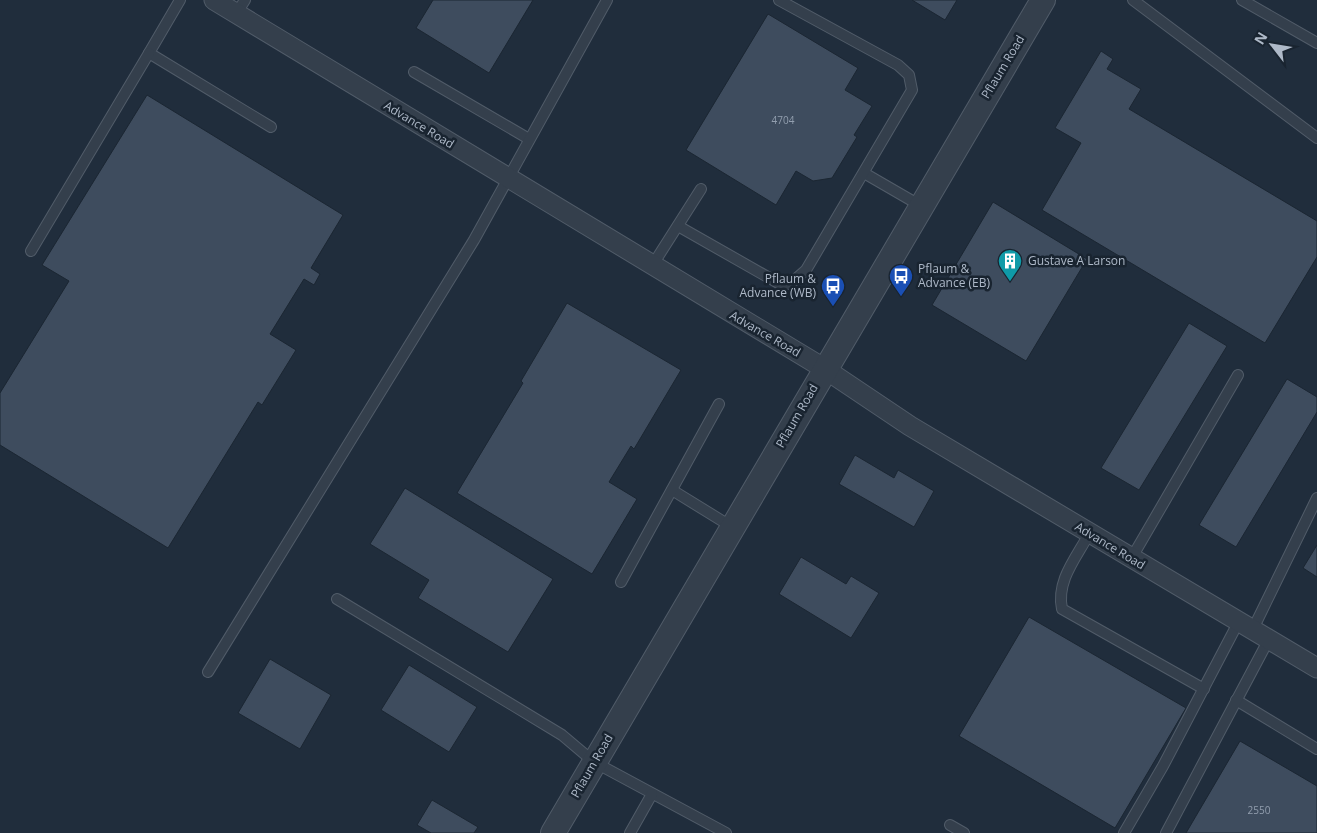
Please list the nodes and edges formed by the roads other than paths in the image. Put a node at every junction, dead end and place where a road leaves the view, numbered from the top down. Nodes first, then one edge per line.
1 (180, 0) edge
2 (214, 0) edge
3 (607, 0) edge
4 (779, 0) edge
5 (1042, 0) edge
6 (1133, 0) edge
7 (1242, 0) edge
8 (241, 7) edge
9 (1317, 43) edge
10 (149, 53) junction
11 (414, 72) dead end
12 (271, 127) dead end
13 (1317, 138) edge
14 (529, 139) junction
15 (864, 173) junction
16 (508, 178) junction
17 (701, 189) dead end
18 (921, 206) junction
19 (678, 226) junction
20 (30, 251) dead end
21 (652, 266) junction
22 (825, 369) junction
23 (1238, 374) dead end
24 (719, 404) dead end
25 (672, 490) junction
26 (1317, 498) edge
27 (732, 527) junction
28 (1089, 534) junction
29 (1131, 559) junction
30 (621, 582) dead end
31 (337, 599) dead end
32 (1246, 625) junction
33 (1269, 639) junction
34 (1317, 668) edge
35 (208, 672) dead end
36 (1204, 690) junction
37 (1236, 700) junction
38 (1317, 749) edge
39 (594, 762) junction
40 (652, 794) junction
41 (950, 825) dead end
42 (553, 833) edge
43 (630, 833) edge
44 (726, 833) edge
45 (964, 833) edge
46 (1124, 833) edge
47 (1166, 833) edge

1 - 10 lane
2 - 8 street, Advance Road
3 - 14 lane
4 - 15 lane
5 - 18 street, Pflaum Road
6 - 13 lane
7 - 9 lane
8 - 16 street, Advance Road
10 - 12 lane
10 - 20 lane
11 - 14 lane
14 - 16 lane
15 - 18 lane
15 - 19 lane
16 - 21 street, Advance Road
16 - 35 lane
17 - 19 lane
18 - 22 street, Pflaum Road
19 - 21 lane
21 - 22 street, Advance Road
22 - 27 street, Pflaum Road
22 - 28 street, Advance Road
23 - 29 lane
24 - 25 lane
25 - 27 lane
25 - 30 lane
26 - 32 lane
27 - 39 street, Pflaum Road
28 - 29 street, Advance Road
28 - 36 lane
29 - 32 street, Advance Road
31 - 39 lane
32 - 33 street, Advance Road
32 - 36 lane
33 - 34 street, Advance Road
33 - 37 lane
36 - 46 lane
37 - 38 lane
37 - 47 lane
39 - 40 lane
39 - 42 street, Pflaum Road
40 - 43 lane
40 - 44 lane
41 - 45 lane

